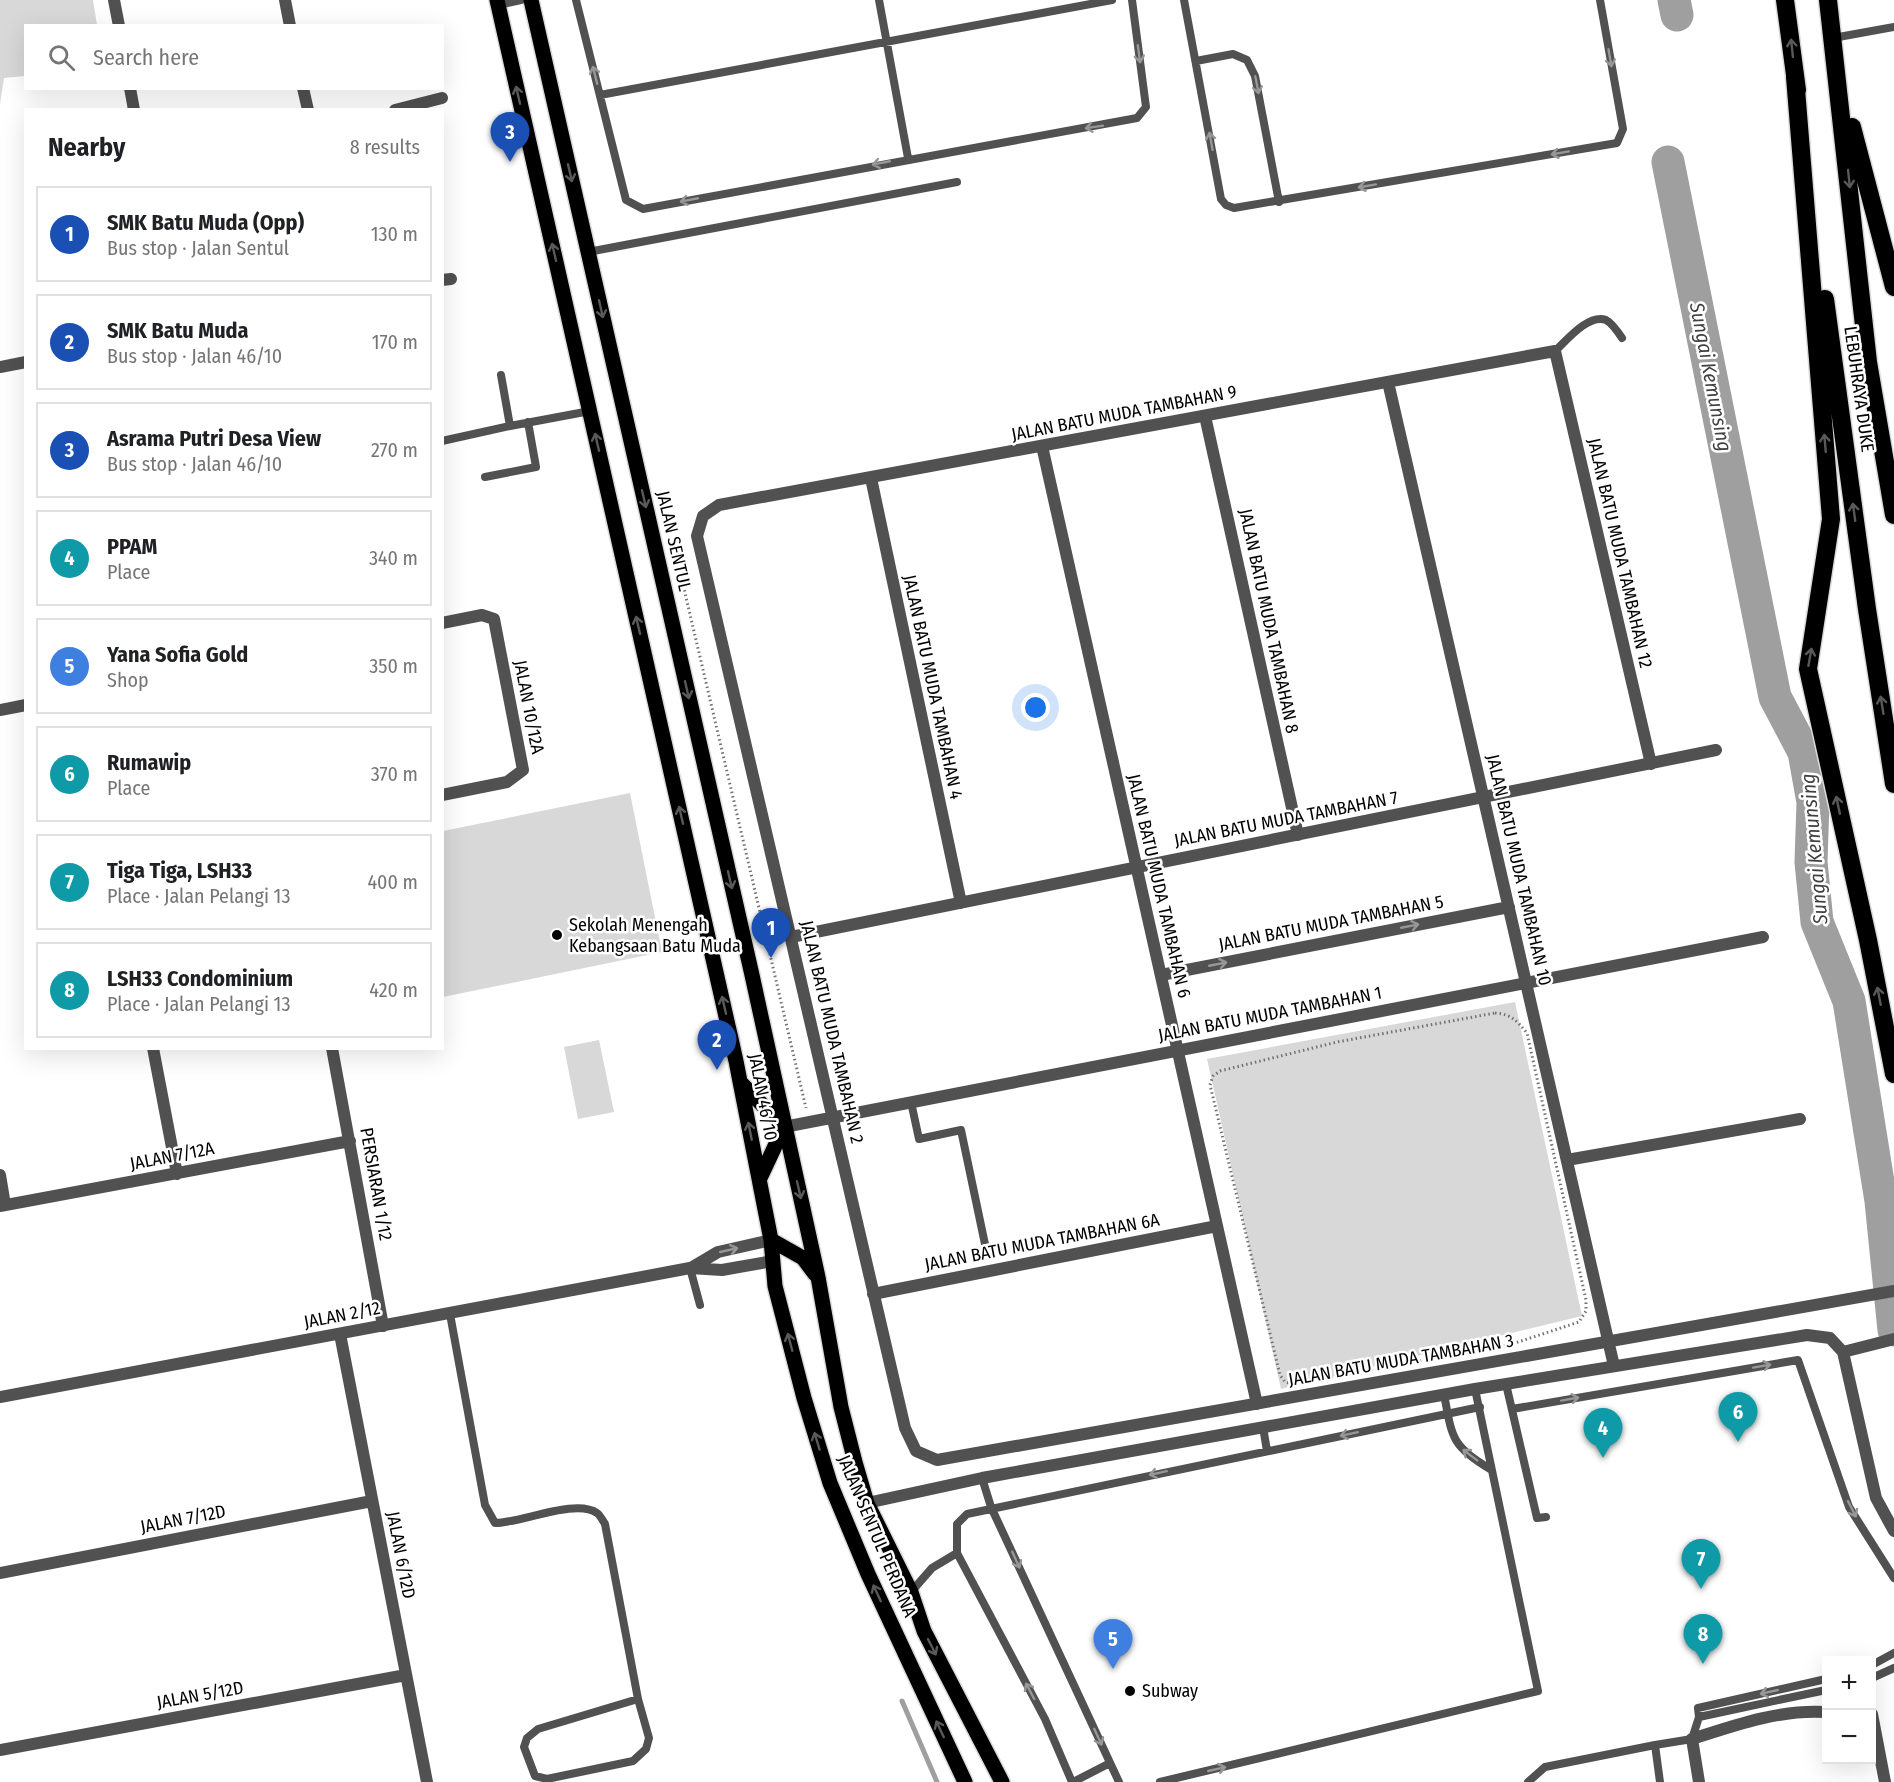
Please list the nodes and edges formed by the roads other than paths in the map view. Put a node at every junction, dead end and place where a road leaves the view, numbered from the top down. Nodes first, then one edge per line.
1 (114, 0) edge
2 (285, 0) edge
3 (521, 0) edge
4 (531, 0) edge
5 (576, 0) edge
6 (879, 0) edge
7 (1112, 0) edge
8 (1132, 0) edge
9 (1184, 0) edge
10 (1600, 0) edge
11 (1785, 0) edge
12 (1828, 0) edge
13 (498, 3) edge
14 (118, 24) edge
15 (290, 24) edge
16 (1894, 27) edge
17 (1833, 38) junction
18 (887, 42) junction
19 (1196, 61) junction
20 (1795, 78) junction
21 (1838, 79) junction
22 (130, 90) edge
23 (303, 90) edge
24 (600, 95) junction
25 (442, 98) dead end
26 (134, 108) edge
27 (308, 108) edge
28 (403, 108) edge
29 (908, 158) junction
30 (957, 182) dead end
31 (1279, 202) junction
32 (588, 252) junction
33 (1894, 287) edge
34 (1622, 338) dead end
35 (1555, 351) junction
36 (24, 362) edge
37 (0, 367) edge
38 (501, 375) dead end
39 (1388, 382) junction
40 (590, 411) junction
41 (1205, 416) junction
42 (528, 422) junction
43 (510, 426) junction
44 (444, 441) edge
45 (1042, 446) junction
46 (485, 477) dead end
47 (871, 478) junction
48 (1894, 515) edge
49 (703, 516) joint
50 (444, 623) edge
51 (24, 705) edge
52 (0, 710) edge
53 (1716, 750) dead end
54 (1651, 764) junction
55 (1894, 784) edge
56 (444, 795) edge
57 (1484, 797) junction
58 (1298, 835) junction
59 (1137, 867) junction
60 (961, 903) junction
61 (1509, 907) junction
62 (791, 937) junction
63 (1763, 937) dead end
64 (752, 975) joint
65 (1161, 975) junction
66 (1526, 983) junction
67 (153, 1050) edge
68 (332, 1050) edge
69 (1178, 1050) junction
70 (1894, 1074) edge
71 (741, 1083) junction
72 (911, 1102) junction
73 (833, 1117) junction
74 (1800, 1119) dead end
75 (784, 1127) junction
76 (350, 1141) junction
77 (1567, 1160) junction
78 (177, 1174) junction
79 (0, 1175) edge
80 (759, 1179) junction
81 (3, 1205) edge
82 (804, 1213) junction
83 (1217, 1226) junction
84 (771, 1239) junction
85 (787, 1248) junction
86 (986, 1249) dead end
87 (773, 1261) junction
88 (690, 1268) junction
89 (818, 1277) junction
90 (1894, 1292) edge
91 (873, 1294) junction
92 (700, 1305) dead end
93 (450, 1314) junction
94 (383, 1326) junction
95 (340, 1334) junction
96 (1894, 1339) edge
97 (1608, 1342) junction
98 (1843, 1352) junction
99 (1614, 1366) junction
100 (1506, 1383) junction
101 (1475, 1389) junction
102 (1444, 1394) junction
103 (0, 1397) edge
104 (1257, 1404) junction
105 (1480, 1407) junction
106 (1512, 1409) junction
107 (1448, 1414) junction
108 (1263, 1427) junction
109 (916, 1451) joint
110 (1267, 1451) junction
111 (1490, 1469) junction
112 (982, 1478) junction
113 (372, 1501) junction
114 (867, 1503) junction
115 (991, 1507) junction
116 (1546, 1517) dead end
117 (1894, 1531) edge
118 (957, 1553) junction
119 (0, 1573) edge
120 (1894, 1578) edge
121 (911, 1592) junction
122 (1894, 1653) edge
123 (1876, 1663) edge
124 (1894, 1668) edge
125 (406, 1675) junction
126 (1876, 1676) edge
127 (1822, 1680) edge
128 (1822, 1691) edge
129 (638, 1699) junction
130 (1822, 1712) edge
131 (1698, 1717) junction
132 (1876, 1735) edge
133 (1692, 1739) junction
134 (1655, 1745) junction
135 (0, 1750) edge
136 (1110, 1763) junction
137 (427, 1782) edge
138 (965, 1782) edge
139 (1002, 1782) edge
140 (1072, 1782) edge
141 (1119, 1782) edge
142 (1160, 1782) edge
143 (1528, 1782) edge
144 (1660, 1782) edge
145 (1699, 1782) edge
146 (1885, 1782) edge

1 - 14 street
2 - 15 street
3 - 13 lane
4 -> 32 main road, JALAN SENTUL
24 -> 5 lane
6 - 18 lane
7 - 18 lane
8 -> 29 lane
9 - 19 lane
10 -> 31 lane
20 -> 11 highway, LEBUHRAYA DUKE
12 - 17 highway, LEBUHRAYA DUKE
40 -> 13 main road
16 - 17 lane
17 - 21 highway, LEBUHRAYA DUKE
18 - 24 lane
18 - 29 lane
19 -> 31 lane
31 -> 19 lane
55 -> 20 highway, LEBUHRAYA DUKE
70 -> 20 highway
21 - 33 highway
21 -> 48 highway, LEBUHRAYA DUKE
22 - 26 street
23 - 27 street
29 -> 24 lane
25 - 28 street
30 - 32 lane
32 -> 64 main road, JALAN SENTUL
34 - 35 lane
35 - 39 street, JALAN BATU MUDA TAMBAHAN 9
35 - 54 street, JALAN BATU MUDA TAMBAHAN 12
36 - 37 street
38 - 43 lane
39 - 41 street, JALAN BATU MUDA TAMBAHAN 9
39 - 57 street, JALAN BATU MUDA TAMBAHAN 10
40 - 42 lane
71 -> 40 main road, JALAN 46/10
41 - 45 street, JALAN BATU MUDA TAMBAHAN 9
41 - 58 street, JALAN BATU MUDA TAMBAHAN 8
42 - 43 lane
42 - 46 lane
43 - 44 lane
45 - 47 street, JALAN BATU MUDA TAMBAHAN 9
45 - 59 street, JALAN BATU MUDA TAMBAHAN 6
47 - 49 street, JALAN BATU MUDA TAMBAHAN 9
47 - 60 street, JALAN BATU MUDA TAMBAHAN 4
49 - 62 street, JALAN BATU MUDA TAMBAHAN 2
50 - 56 street, JALAN 10/12A
51 - 52 street
53 - 54 street, JALAN BATU MUDA TAMBAHAN 7
54 - 57 street, JALAN BATU MUDA TAMBAHAN 7
57 - 58 street, JALAN BATU MUDA TAMBAHAN 7
57 - 61 street, JALAN BATU MUDA TAMBAHAN 10
58 - 59 street, JALAN BATU MUDA TAMBAHAN 7
59 - 60 street, JALAN BATU MUDA TAMBAHAN 7
59 - 65 street, JALAN BATU MUDA TAMBAHAN 6
60 - 62 street, JALAN BATU MUDA TAMBAHAN 7
65 -> 61 street, JALAN BATU MUDA TAMBAHAN 5
61 - 66 street, JALAN BATU MUDA TAMBAHAN 10
62 - 73 street, JALAN BATU MUDA TAMBAHAN 2
63 - 66 street, JALAN BATU MUDA TAMBAHAN 1
64 - 75 main road, JALAN 46/10
65 - 69 street, JALAN BATU MUDA TAMBAHAN 6
66 - 69 street, JALAN BATU MUDA TAMBAHAN 1
66 - 77 street, JALAN BATU MUDA TAMBAHAN 10
67 - 78 street
68 - 76 street, PERSIARAN 1/12
69 - 72 street, JALAN BATU MUDA TAMBAHAN 1
69 - 83 street, JALAN BATU MUDA TAMBAHAN 6
71 - 75 main road
80 -> 71 main road, JALAN 46/10
72 - 73 street, JALAN BATU MUDA TAMBAHAN 1
72 - 86 lane
73 - 75 street, JALAN BATU MUDA TAMBAHAN 1
73 - 91 street, JALAN BATU MUDA TAMBAHAN 2
74 - 77 street
75 - 80 main road
75 -> 82 main road, JALAN 46/10
76 - 78 street, JALAN 7/12A
76 - 94 street, PERSIARAN 1/12
77 - 97 street, JALAN BATU MUDA TAMBAHAN 10
78 - 81 street, JALAN 7/12A
79 - 81 street
80 - 84 main road, JALAN 46/10
82 - 85 main road
82 - 89 main road
83 - 91 street, JALAN BATU MUDA TAMBAHAN 6A
83 - 104 street, JALAN BATU MUDA TAMBAHAN 6
84 - 85 main road
84 - 87 main road
88 -> 84 street, JALAN 2/12
85 - 87 main road
85 - 89 main road
87 - 88 street, JALAN 2/12
138 -> 87 main road, JALAN SENTUL PERDANA
88 - 92 lane
88 - 93 street, JALAN 2/12
89 - 114 main road, JALAN SENTUL PERDANA
90 - 97 street, JALAN BATU MUDA TAMBAHAN 3
91 - 109 street, JALAN BATU MUDA TAMBAHAN 2
93 - 94 street, JALAN 2/12
93 - 129 lane
94 - 95 street, JALAN 2/12
95 - 103 street, JALAN 2/12
95 - 113 street, JALAN 6/12D
96 - 98 street
97 - 99 street, JALAN BATU MUDA TAMBAHAN 10
97 - 104 street, JALAN BATU MUDA TAMBAHAN 3
98 - 99 street
98 - 117 street
99 - 100 street
100 - 101 street
100 - 106 lane
101 - 102 street
101 - 105 lane
102 - 107 lane
102 - 108 street
104 - 109 street, JALAN BATU MUDA TAMBAHAN 3
105 - 107 lane
105 - 111 lane
106 - 116 lane
106 -> 120 lane
107 -> 110 lane
111 -> 107 lane
108 - 110 lane
108 - 112 street
110 -> 115 lane
142 -> 111 lane
112 - 114 street
112 - 115 lane
113 - 119 street, JALAN 7/12D
113 - 125 street, JALAN 6/12D
114 - 121 main road, JALAN SENTUL PERDANA
115 - 118 lane
115 -> 136 lane
118 - 121 lane
140 -> 118 lane
121 -> 139 main road, JALAN SENTUL PERDANA
122 - 123 lane
124 - 126 lane
125 - 135 street, JALAN 5/12D
125 - 137 street, JALAN 6/12D
127 -> 131 lane
128 - 131 lane
129 - 129 lane
130 - 133 street
131 - 133 lane
132 - 146 street
133 - 134 lane
133 - 145 street
134 - 143 lane
134 - 144 lane
136 - 140 lane
136 - 141 lane

